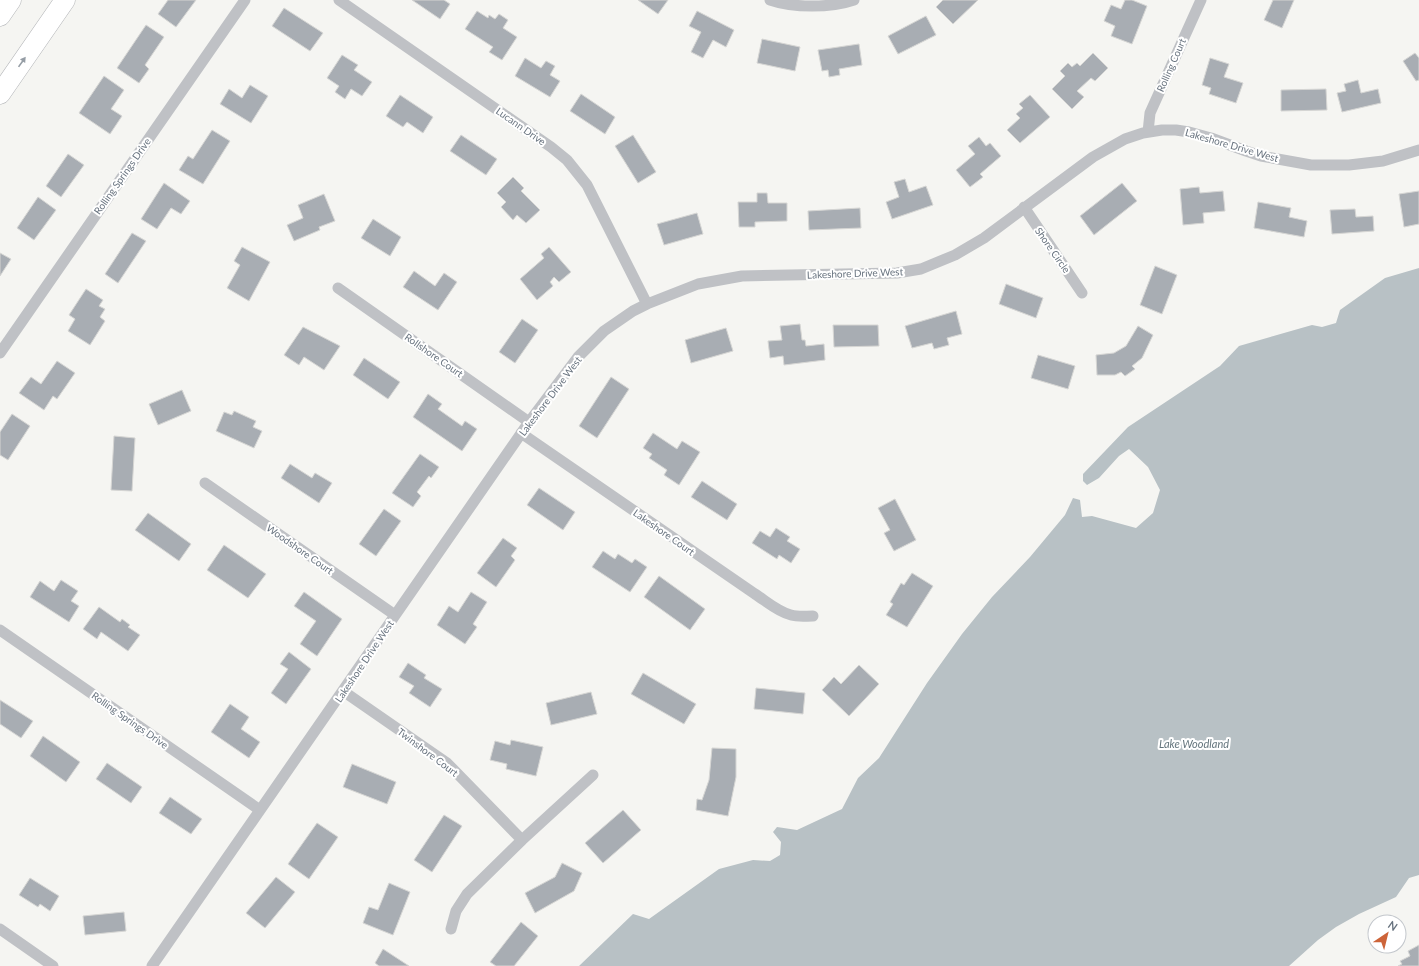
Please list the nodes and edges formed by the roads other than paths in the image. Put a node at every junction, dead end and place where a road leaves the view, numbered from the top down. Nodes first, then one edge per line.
1 (10, 0) edge
2 (245, 0) edge
3 (339, 0) edge
4 (770, 0) edge
5 (854, 0) edge
6 (1201, 0) edge
7 (64, 1) edge
8 (0, 13) edge
9 (0, 16) edge
10 (0, 94) edge
11 (1148, 132) junction
12 (1419, 150) edge
13 (1024, 208) junction
14 (338, 288) dead end
15 (1082, 293) dead end
16 (647, 304) junction
17 (0, 353) edge
18 (529, 422) junction
19 (521, 433) junction
20 (206, 483) dead end
21 (395, 615) junction
22 (813, 616) dead end
23 (0, 630) edge
24 (343, 691) junction
25 (593, 775) dead end
26 (260, 810) junction
27 (522, 840) junction
28 (0, 929) edge
29 (451, 929) dead end
30 (53, 966) edge
31 (152, 966) edge

1 - 8 highway
1 - 9 highway
2 - 17 street, Rolling Springs Drive
3 - 16 street, Lucann Drive
4 - 5 street
6 - 11 street, Rolling Court
10 -> 7 highway
11 - 12 street, Lakeshore Drive West
11 - 13 street, Lakeshore Drive West
13 - 15 street, Shore Circle
13 - 16 street, Lakeshore Drive West
14 - 18 street, Rollshore Court
16 - 18 street, Lakeshore Drive West
18 - 19 street, Lakeshore Drive West
19 - 21 street, Lakeshore Drive West
19 - 22 street, Lakeshore Court
20 - 21 street, Woodshore Court
21 - 24 street, Lakeshore Drive West
23 - 26 street, Rolling Springs Drive
24 - 26 street, Lakeshore Drive West
24 - 27 street, Twinshore Court
25 - 27 street
26 - 31 street, Lakeshore Drive West
27 - 29 street
28 - 30 street

